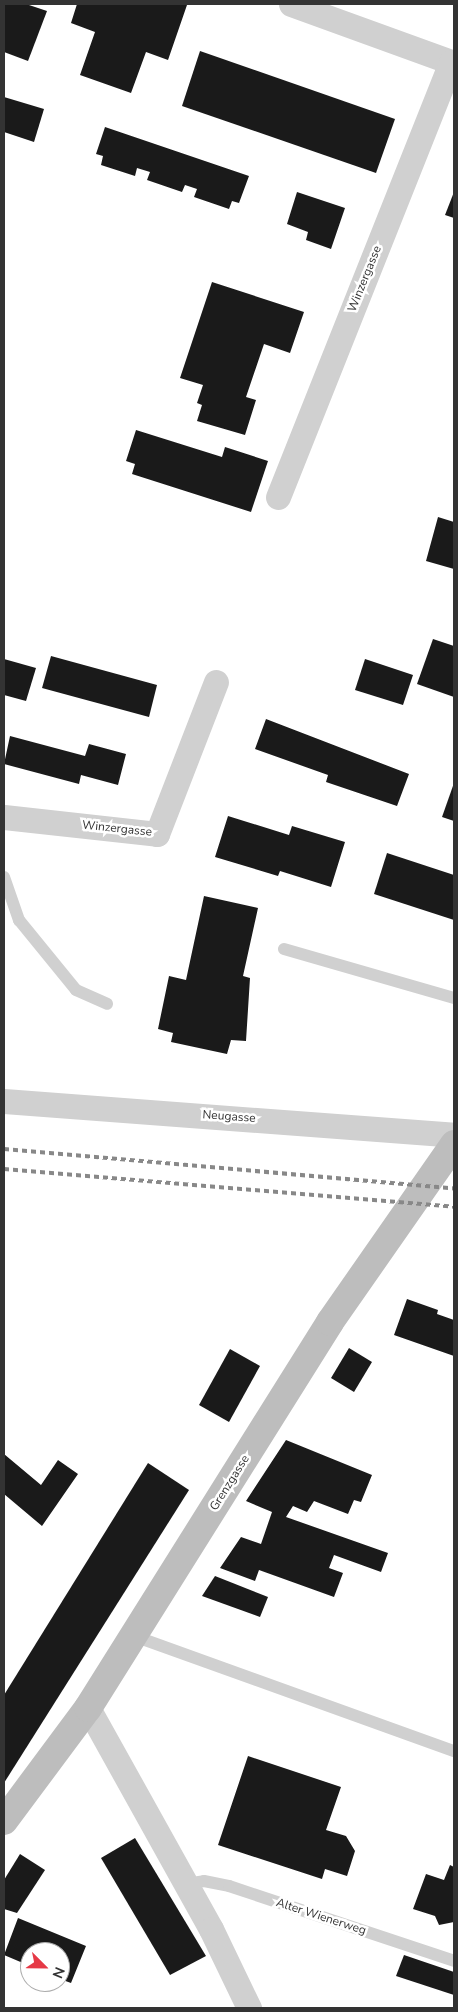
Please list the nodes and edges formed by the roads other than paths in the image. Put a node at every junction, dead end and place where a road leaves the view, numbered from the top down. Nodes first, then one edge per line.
1 (291, 4) edge
2 (452, 62) edge
3 (278, 497) dead end
4 (216, 682) dead end
5 (4, 817) edge
6 (4, 877) edge
7 (284, 949) dead end
8 (454, 998) edge
9 (106, 1004) dead end
10 (4, 1101) edge
11 (454, 1135) edge
12 (454, 1144) edge
13 (134, 1636) junction
14 (88, 1708) junction
15 (454, 1751) edge
16 (4, 1821) edge
17 (186, 1884) junction
18 (454, 1961) edge
19 (249, 2008) edge

1 - 2 street
2 - 3 street, Winzergasse
4 - 5 street, Winzergasse
6 - 9 lane
7 - 8 lane
10 - 11 street, Neugasse
12 - 13 street, Grenzgasse
13 - 14 street, Grenzgasse
13 - 15 lane
14 - 16 street, Grenzgasse
14 - 17 street
17 - 18 lane, Alter Wienerweg
17 - 19 street

